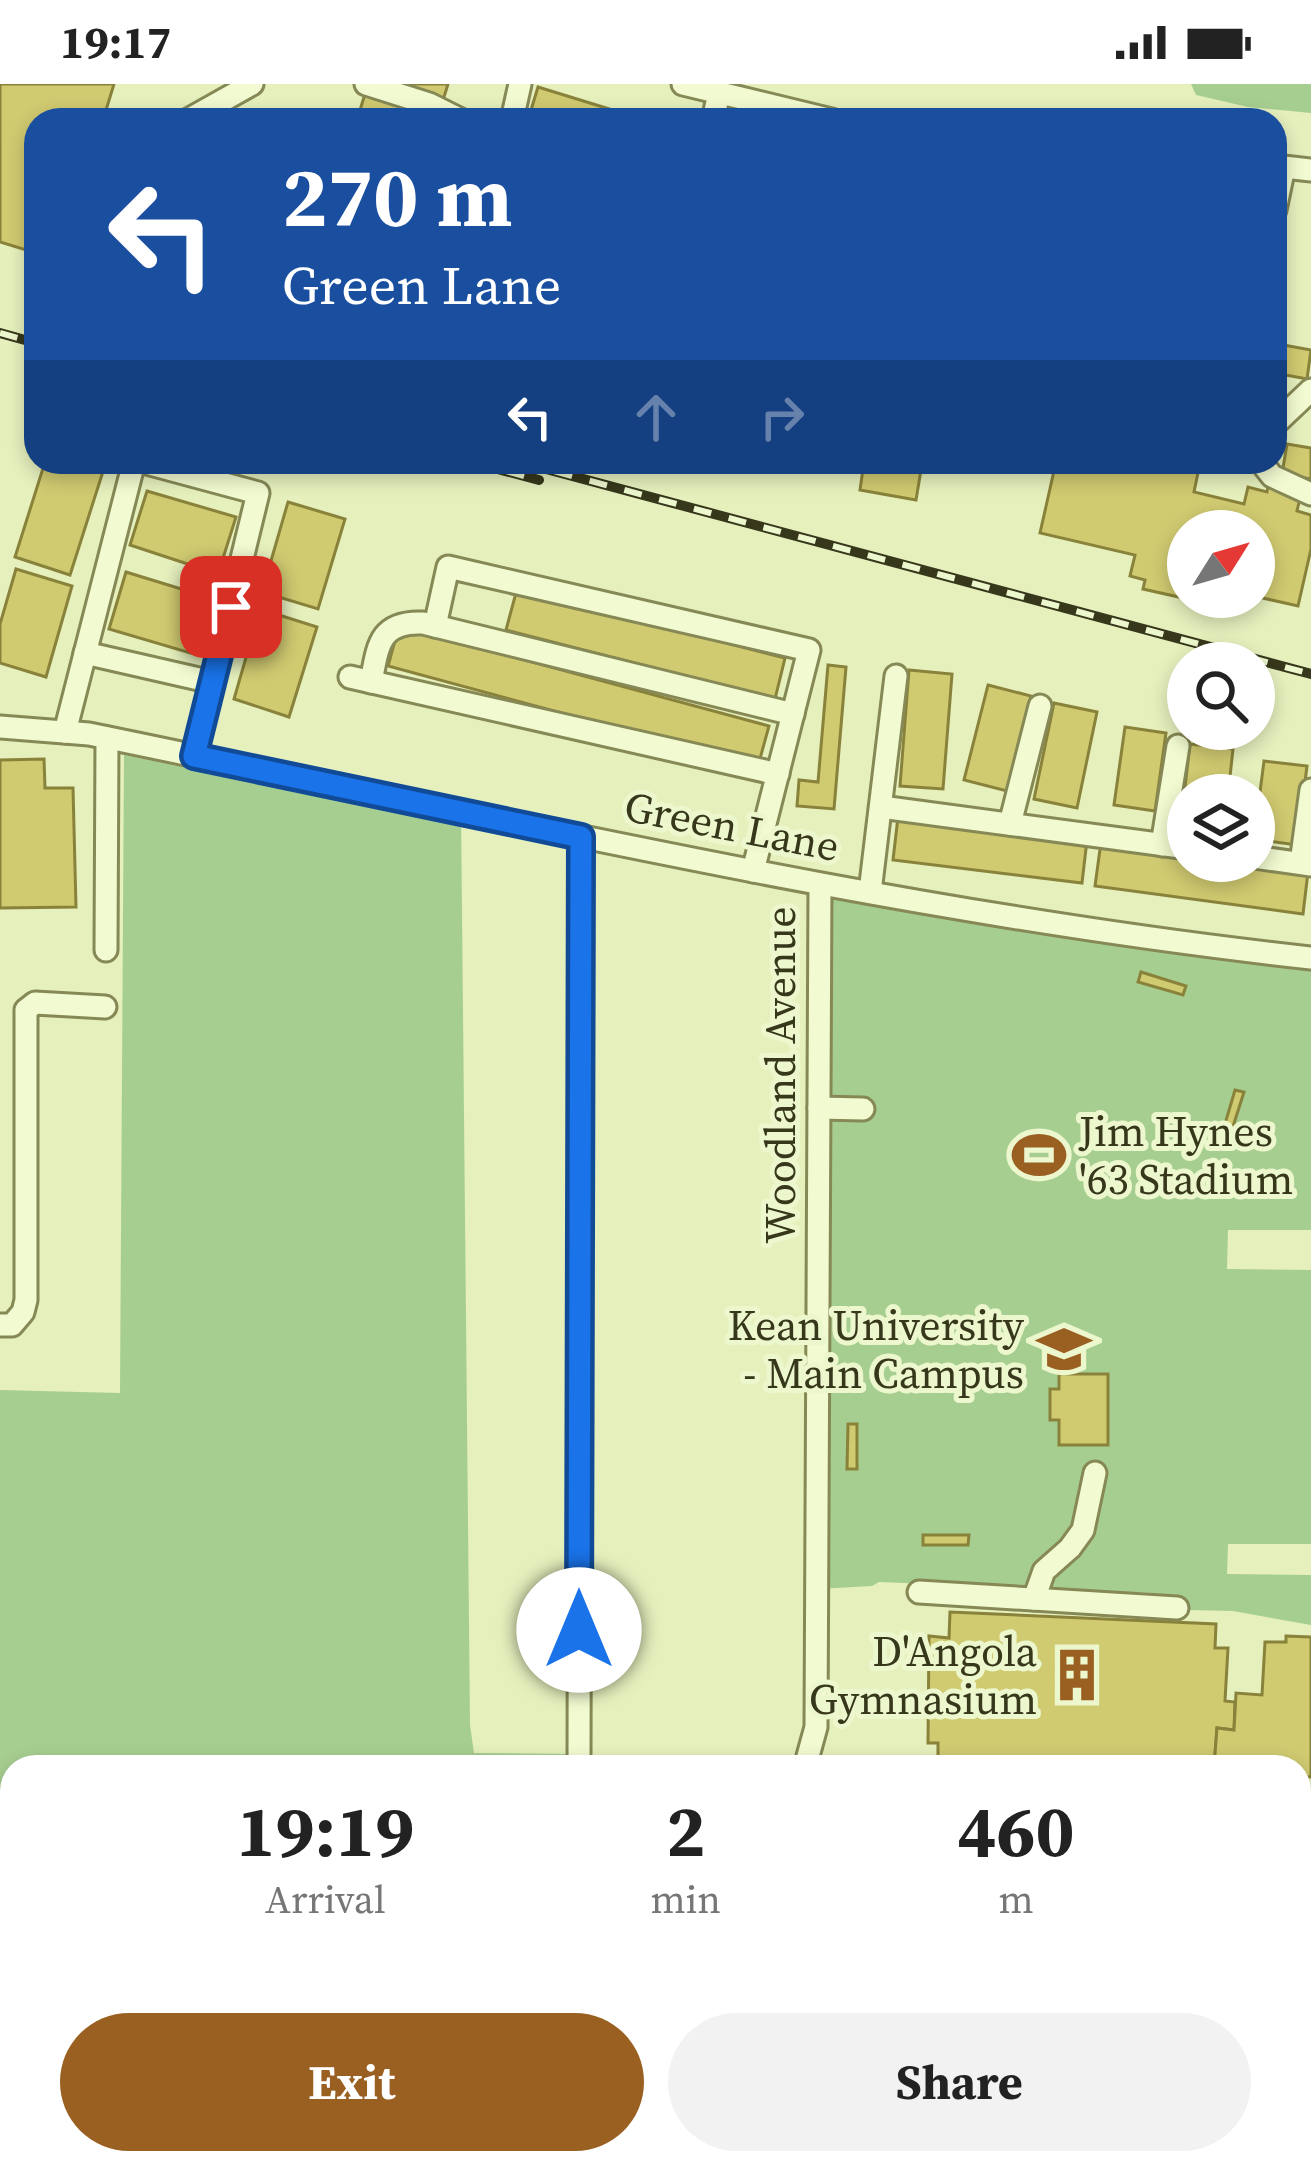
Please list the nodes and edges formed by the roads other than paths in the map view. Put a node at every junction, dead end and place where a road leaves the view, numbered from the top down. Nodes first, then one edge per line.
1 (252, 84) edge
2 (366, 84) edge
3 (683, 84) edge
4 (719, 93) junction
5 (209, 108) edge
6 (437, 108) edge
7 (715, 108) edge
8 (748, 108) edge
9 (1311, 390) edge
10 (1287, 413) edge
11 (131, 474) edge
12 (188, 474) edge
13 (1271, 474) edge
14 (1311, 494) edge
15 (435, 626) junction
16 (85, 653) junction
17 (896, 676) dead end
18 (212, 682) junction
19 (1040, 706) dead end
20 (793, 714) junction
21 (0, 727) edge
22 (65, 731) junction
23 (107, 738) junction
24 (1177, 750) edge
25 (194, 756) junction
26 (778, 774) junction
27 (1311, 790) edge
28 (880, 807) junction
29 (1010, 824) junction
30 (581, 837) junction
31 (1162, 844) junction
32 (1167, 845) edge
33 (1275, 860) edge
34 (1306, 864) edge
35 (753, 871) junction
36 (820, 885) junction
37 (870, 892) junction
38 (106, 950) dead end
39 (1311, 958) edge
40 (105, 1007) dead end
41 (819, 1108) junction
42 (863, 1109) dead end
43 (0, 1325) edge
44 (1095, 1473) dead end
45 (919, 1592) dead end
46 (1034, 1599) junction
47 (1177, 1608) dead end
48 (579, 1755) edge
49 (808, 1755) edge

1 - 5 street
2 - 6 street
3 - 4 street
4 - 7 street
4 - 8 street
9 - 10 street
11 - 16 street
12 - 18 street
13 - 14 street
15 - 20 street
15 - 20 street
15 - 26 street
16 - 18 street
16 - 22 street
17 - 28 street
18 - 25 street
19 - 29 street
20 - 26 street
21 - 22 street, Green Lane
22 - 23 street, Green Lane
23 - 25 street, Green Lane
23 - 38 street
24 - 31 street
25 - 30 street, Green Lane
26 - 35 street
27 - 34 street
28 - 29 street
28 - 37 street
29 - 31 street
30 - 35 street, Green Lane
30 - 48 street
31 - 32 street
33 - 34 street
35 - 36 street, Green Lane
36 - 37 street, Green Lane
36 - 41 street, Woodland Avenue
37 - 39 street, Green Lane
40 - 43 street
41 - 42 street
41 - 49 street, Woodland Avenue
44 - 46 street
45 - 46 street
46 - 47 street

